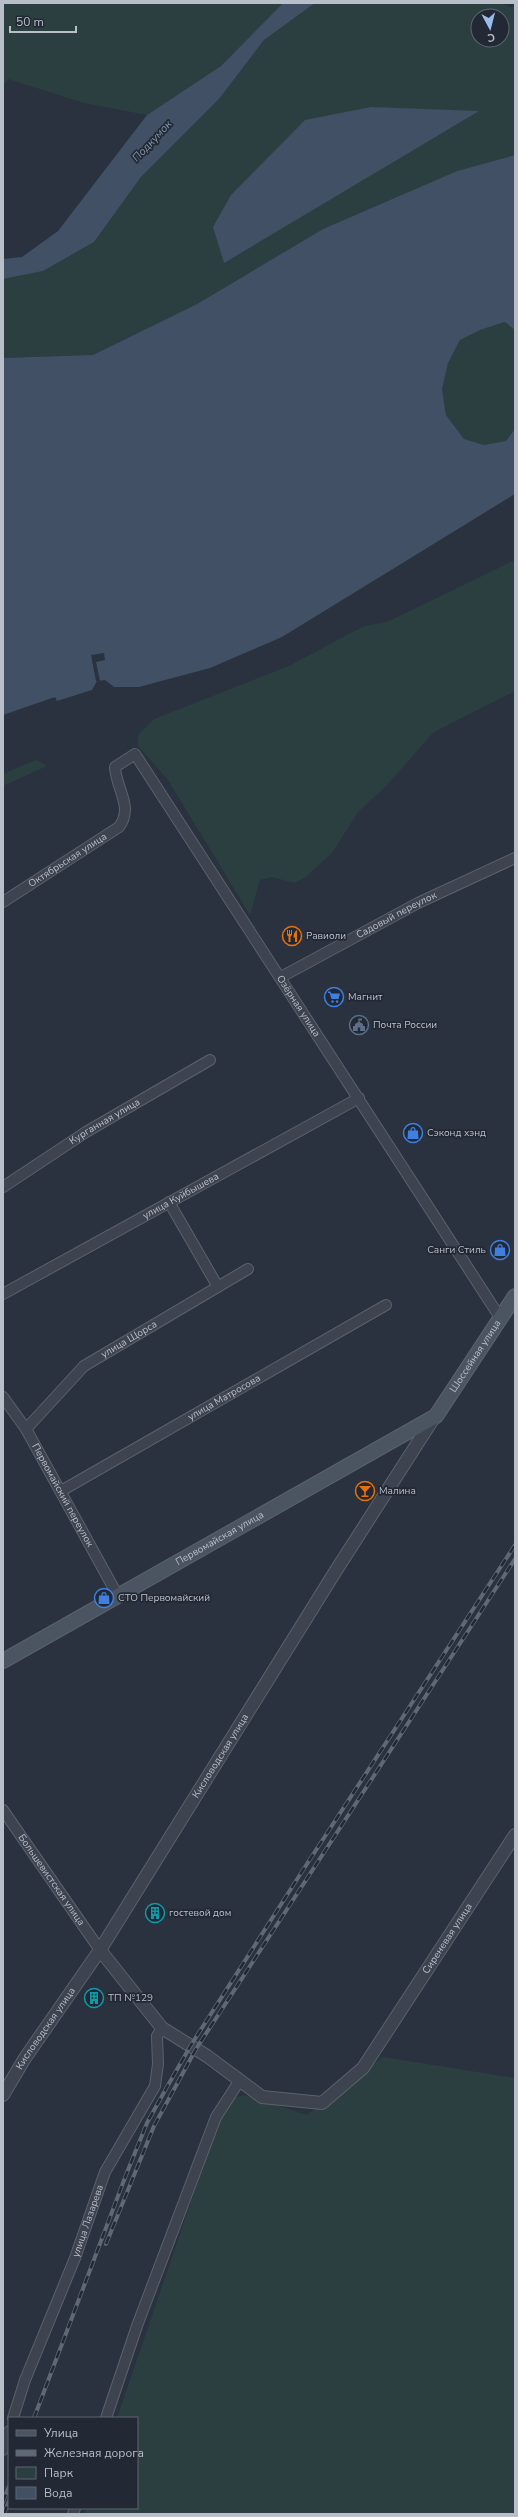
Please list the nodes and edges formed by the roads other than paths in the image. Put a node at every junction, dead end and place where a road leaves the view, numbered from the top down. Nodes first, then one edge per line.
1 (126, 812) joint
2 (515, 858) edge
3 (3, 902) edge
4 (281, 977) junction
5 (210, 1060) dead end
6 (359, 1098) junction
7 (3, 1187) edge
8 (169, 1202) junction
9 (248, 1269) dead end
10 (218, 1287) junction
11 (3, 1294) edge
12 (515, 1296) edge
13 (386, 1305) dead end
14 (501, 1318) junction
15 (3, 1397) edge
16 (436, 1416) junction
17 (26, 1429) junction
18 (61, 1490) junction
19 (118, 1596) junction
20 (3, 1661) edge
21 (3, 1810) edge
22 (515, 1835) edge
23 (100, 1950) junction
24 (162, 2028) junction
25 (240, 2080) junction
26 (3, 2095) edge
27 (13, 2417) edge
28 (106, 2417) edge
29 (8, 2434) edge
30 (3, 2450) edge

1 - 3 street, Октябрьская улица
1 - 4 street, Озёрная улица
2 - 4 street, Садовый переулок
4 - 6 street, Озёрная улица
5 - 7 street, Курганная улица
6 - 8 street, улица Куйбышева
6 - 14 street, Озёрная улица
8 - 10 street
8 - 11 street, улица Куйбышева
9 - 10 street, улица Щорса
10 - 17 street, улица Щорса
12 - 14 main road, Шоссейная улица
13 - 18 street, улица Матросова
14 - 16 main road, Шоссейная улица
15 - 17 street, Первомайский переулок
16 - 19 main road, Первомайская улица
16 - 23 street, Кисловодская улица
17 - 18 street, Первомайский переулок
18 - 19 street, Первомайский переулок
19 - 20 main road, Первомайская улица
21 - 23 street, Большевистская улица
22 - 25 street, Сиреневая улица
23 - 24 street, Сиреневая улица
23 - 26 street, Кисловодская улица
24 - 25 street, Сиреневая улица
24 - 27 street, улица Лазарева
25 - 28 street
29 - 30 street

